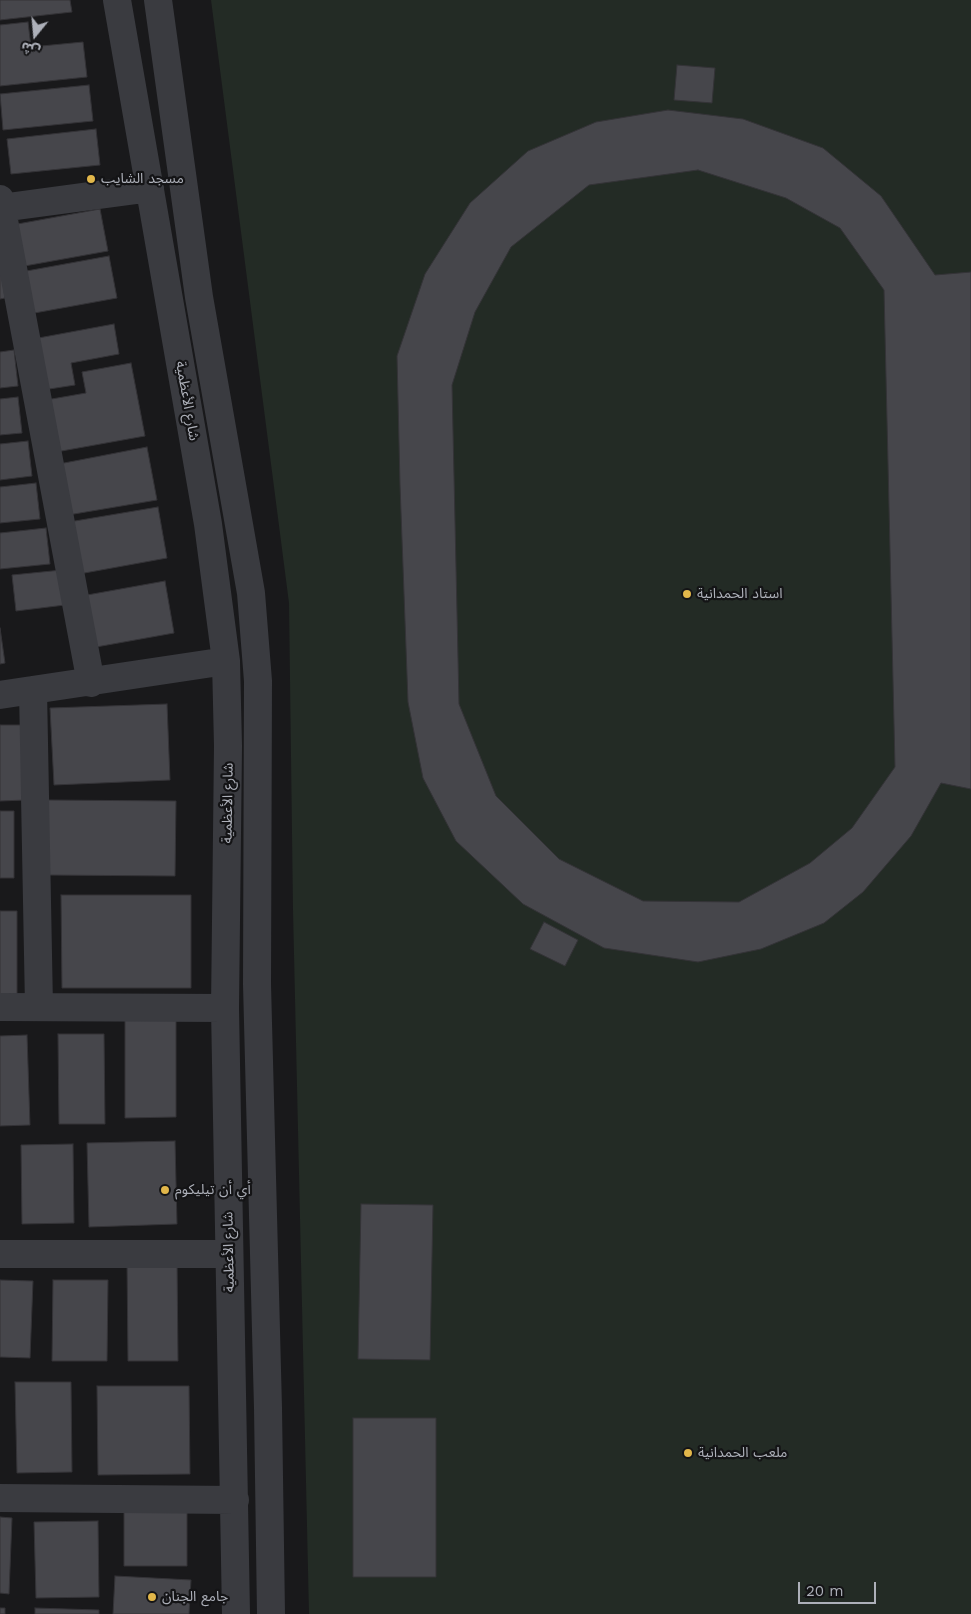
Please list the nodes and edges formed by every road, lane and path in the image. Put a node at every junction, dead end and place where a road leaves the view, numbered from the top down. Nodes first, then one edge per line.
1 (117, 0) edge
2 (158, 0) edge
3 (150, 188) junction
4 (0, 205) edge
5 (226, 661) junction
6 (91, 683) junction
7 (33, 690) junction
8 (0, 695) edge
9 (0, 1007) edge
10 (39, 1007) junction
11 (225, 1008) junction
12 (0, 1254) edge
13 (229, 1254) junction
14 (0, 1498) edge
15 (235, 1500) junction
16 (236, 1614) edge
17 (271, 1614) edge

1 - 3 street, شارع الأعظمية
2 - 17 street
3 - 4 street
3 - 5 street, شارع الأعظمية
4 - 6 street
5 - 6 street
5 - 11 street, شارع الأعظمية
6 - 7 street
7 - 8 street
7 - 10 street
9 - 10 street
10 - 11 street
11 - 13 street, شارع الأعظمية
12 - 13 street
13 - 15 street, شارع الأعظمية
14 - 15 street
15 - 16 street, شارع الأعظمية

